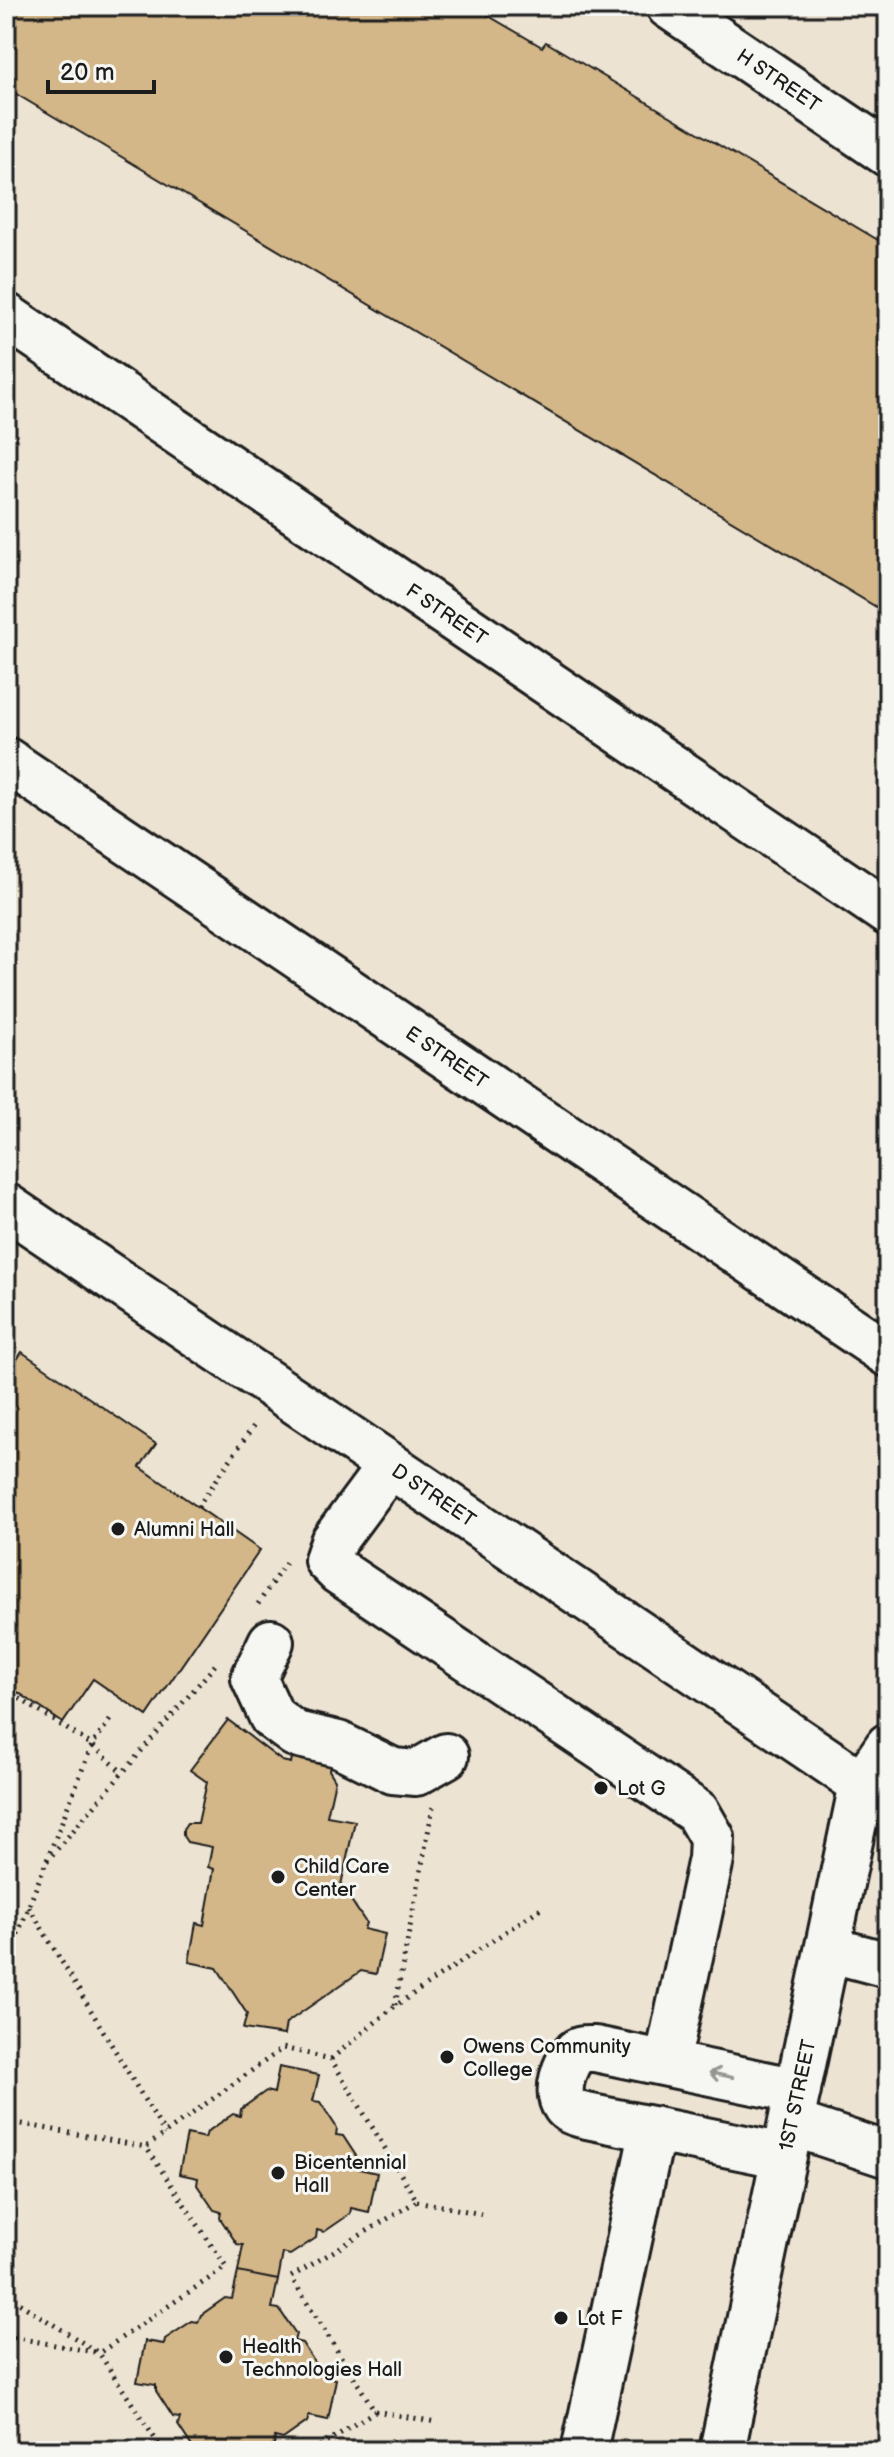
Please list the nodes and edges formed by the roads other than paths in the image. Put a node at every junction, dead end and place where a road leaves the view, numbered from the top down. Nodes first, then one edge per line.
1 (669, 6) edge
2 (888, 154) edge
3 (6, 316) edge
4 (6, 760) edge
5 (888, 913) edge
6 (6, 1206) edge
7 (888, 1354) edge
8 (390, 1465) junction
9 (264, 1624) road end
10 (888, 1746) edge
11 (441, 1775) road end
12 (862, 1784) junction
13 (828, 1949) junction
14 (888, 1965) edge
15 (667, 2063) junction
16 (791, 2124) junction
17 (653, 2129) junction
18 (888, 2155) edge
19 (584, 2451) edge
20 (722, 2451) edge

1 - 2 street, H STREET
3 - 5 street, F STREET
4 - 7 street, E STREET
6 - 8 street, D STREET
8 - 12 street, D STREET
8 - 15 street
9 - 11 street
10 - 12 street, 1ST STREET
12 - 13 street, 1ST STREET
13 - 14 street
13 - 16 street, 1ST STREET
16 -> 15 street
15 - 17 street
16 - 17 street
16 - 18 street
16 - 20 street, 1ST STREET
17 - 19 street

